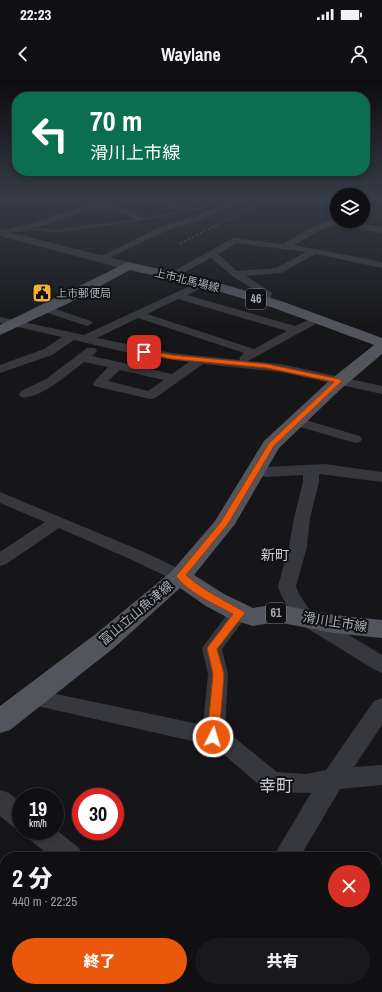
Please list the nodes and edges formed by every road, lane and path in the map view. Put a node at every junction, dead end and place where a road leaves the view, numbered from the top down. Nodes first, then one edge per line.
1 (29, 242) edge
2 (137, 242) edge
3 (233, 242) edge
4 (247, 242) edge
5 (293, 242) edge
6 (284, 247) junction
7 (315, 252) junction
8 (210, 254) junction
9 (100, 259) junction
10 (382, 265) edge
11 (128, 266) junction
12 (235, 274) junction
13 (170, 276) junction
14 (371, 276) dead end
15 (203, 283) junction
16 (177, 295) junction
17 (265, 301) junction
18 (46, 309) junction
19 (137, 314) junction
20 (317, 319) junction
21 (0, 320) edge
22 (87, 323) dead end
23 (15, 324) junction
24 (296, 330) junction
25 (0, 332) edge
26 (72, 336) junction
27 (86, 339) junction
28 (103, 343) junction
29 (382, 343) edge
30 (382, 346) edge
31 (255, 352) junction
32 (83, 358) junction
33 (200, 360) junction
34 (236, 363) junction
35 (117, 366) junction
36 (0, 369) edge
37 (174, 378) junction
38 (339, 381) junction
39 (382, 390) edge
40 (26, 394) dead end
41 (295, 421) junction
42 (355, 439) dead end
43 (311, 470) junction
44 (254, 471) junction
45 (382, 477) edge
46 (0, 497) edge
47 (57, 522) junction
48 (0, 560) edge
49 (180, 576) junction
50 (240, 613) junction
51 (304, 617) junction
52 (382, 629) edge
53 (382, 665) edge
54 (33, 696) junction
55 (382, 707) edge
56 (0, 722) edge
57 (213, 737) junction
58 (382, 775) edge
59 (333, 779) junction
60 (0, 801) edge
61 (12, 811) edge
62 (49, 840) edge
63 (64, 852) edge
64 (289, 852) edge

1 - 9 street
2 - 9 street
3 - 8 street
4 - 6 street
5 - 6 street
6 - 7 street
7 - 10 street
7 - 12 street
8 - 12 street
8 - 13 street
9 - 11 street
10 - 14 street
11 - 13 main road, 上市北馬場線 / 46
11 - 18 main road
12 - 17 street
13 - 15 main road, 上市北馬場線 / 46
15 - 16 street
15 - 17 main road, 上市北馬場線 / 46
16 - 19 street
16 - 24 street
17 - 20 main road, 上市北馬場線 / 46
18 - 22 street
18 - 23 main road
19 - 27 street
19 - 31 street
20 - 24 street
20 - 29 main road, 上市北馬場線 / 46
21 - 23 street
23 - 25 main road
23 - 26 street
24 - 31 street
26 - 27 street
26 - 36 street
27 - 28 street
28 - 32 street
28 - 33 street
30 - 38 main road, 富山立山魚津線
31 - 34 street
32 - 35 street
32 - 40 street
33 - 34 street
33 - 37 street
34 - 38 street
35 - 37 street
35 - 37 street
38 - 39 street
38 - 41 main road, 富山立山魚津線
41 - 42 street
41 - 44 main road, 富山立山魚津線
43 - 44 street
43 - 45 street
43 - 51 street
44 - 49 main road, 富山立山魚津線
46 - 47 street
47 - 48 street
47 - 49 street
49 - 50 main road, 滑川上市線 / 61
49 - 54 main road, 富山立山魚津線
50 - 51 main road, 滑川上市線 / 61
50 - 57 street
51 - 52 main road, 滑川上市線 / 61
51 - 53 street
54 - 56 main road, 富山立山魚津線
54 - 57 street
55 - 59 street
57 - 59 street
58 - 59 street
59 - 64 street
60 - 61 street
62 - 63 street

